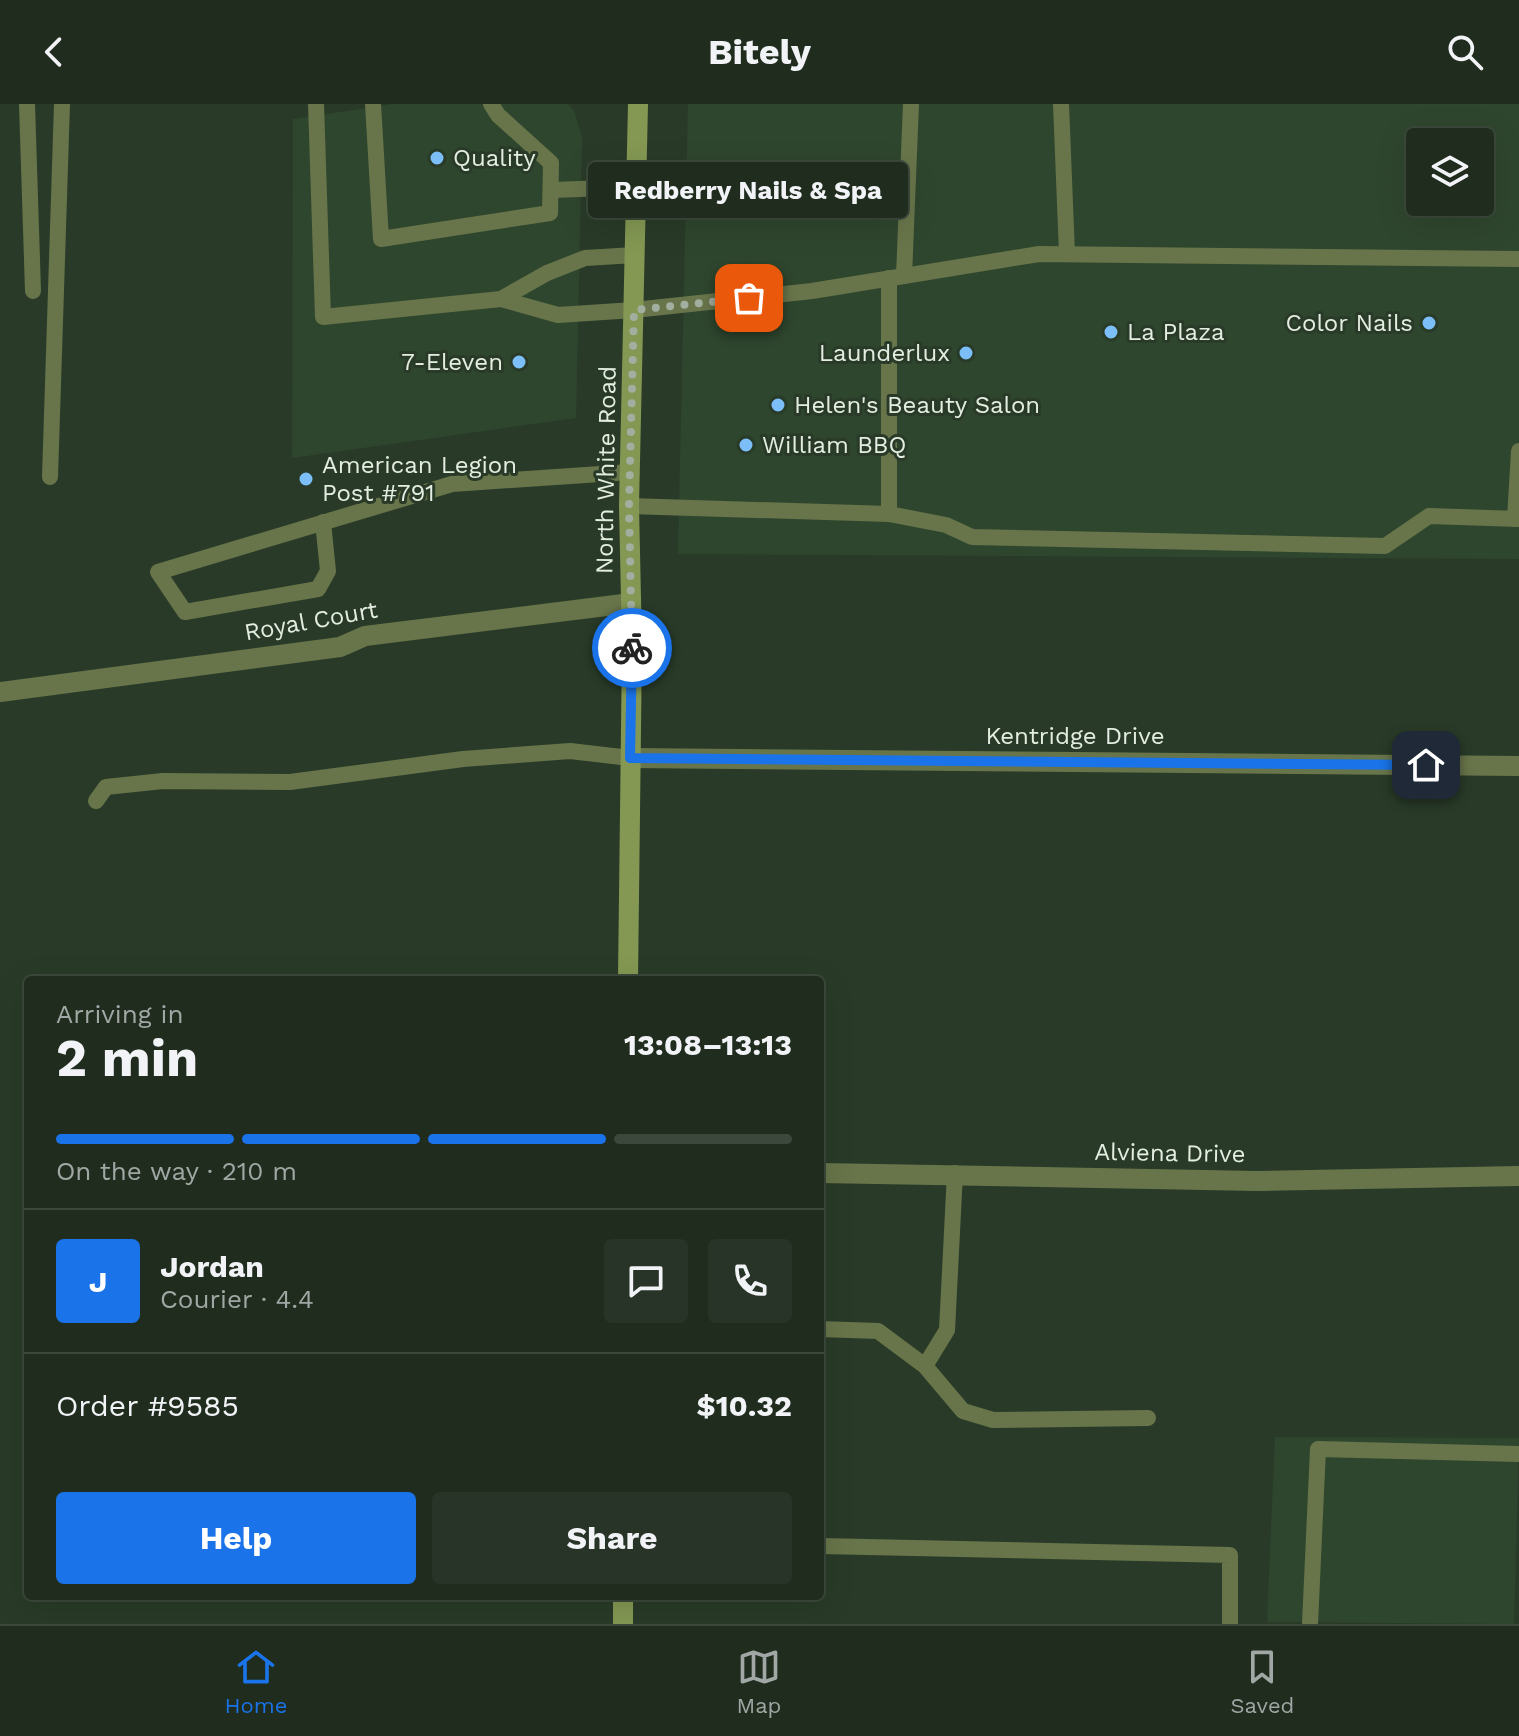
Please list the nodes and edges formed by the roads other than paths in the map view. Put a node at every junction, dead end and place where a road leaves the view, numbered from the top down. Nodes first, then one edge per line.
1 (27, 104) edge
2 (62, 104) edge
3 (316, 104) edge
4 (373, 104) edge
5 (491, 104) edge
6 (638, 104) edge
7 (911, 104) edge
8 (1061, 104) edge
9 (637, 187) junction
10 (551, 190) junction
11 (1067, 254) junction
12 (635, 255) junction
13 (1519, 259) edge
14 (896, 277) junction
15 (33, 291) dead end
16 (501, 299) junction
17 (634, 310) junction
18 (1519, 451) edge
19 (630, 472) junction
20 (50, 477) dead end
21 (629, 506) junction
22 (889, 514) junction
23 (1517, 519) edge
24 (323, 522) junction
25 (631, 603) junction
26 (0, 692) edge
27 (630, 758) junction
28 (1519, 766) edge
29 (96, 801) dead end
30 (628, 976) edge
31 (824, 1173) edge
32 (955, 1173) junction
33 (1519, 1176) edge
34 (824, 1329) edge
35 (925, 1366) junction
36 (1148, 1418) dead end
37 (1519, 1454) edge
38 (824, 1546) edge
39 (623, 1600) edge
40 (623, 1624) edge
41 (1230, 1624) edge
42 (1310, 1624) edge

1 - 15 lane
2 - 20 lane
3 - 16 lane
4 - 10 lane
5 - 10 lane
6 - 9 main road, North White Road
7 - 14 lane
8 - 11 lane
9 - 10 lane
9 - 12 main road, North White Road
11 - 13 lane
11 - 14 lane
12 - 16 lane
12 - 17 main road, North White Road
14 - 17 lane
14 - 22 lane
16 - 17 lane
17 - 19 main road, North White Road
18 - 23 lane
19 - 21 main road, North White Road
19 - 24 lane
21 - 22 lane
21 - 25 main road, North White Road
22 - 23 lane
24 - 24 lane
25 - 26 street, Royal Court
25 - 27 main road, North White Road
27 - 28 street, Kentridge Drive
27 - 29 lane
27 - 30 main road, North White Road
31 - 32 street, Alviena Drive
32 - 33 street, Alviena Drive
32 - 35 lane
34 - 35 lane
35 - 36 lane
37 - 42 lane
38 - 41 lane
39 - 40 main road

